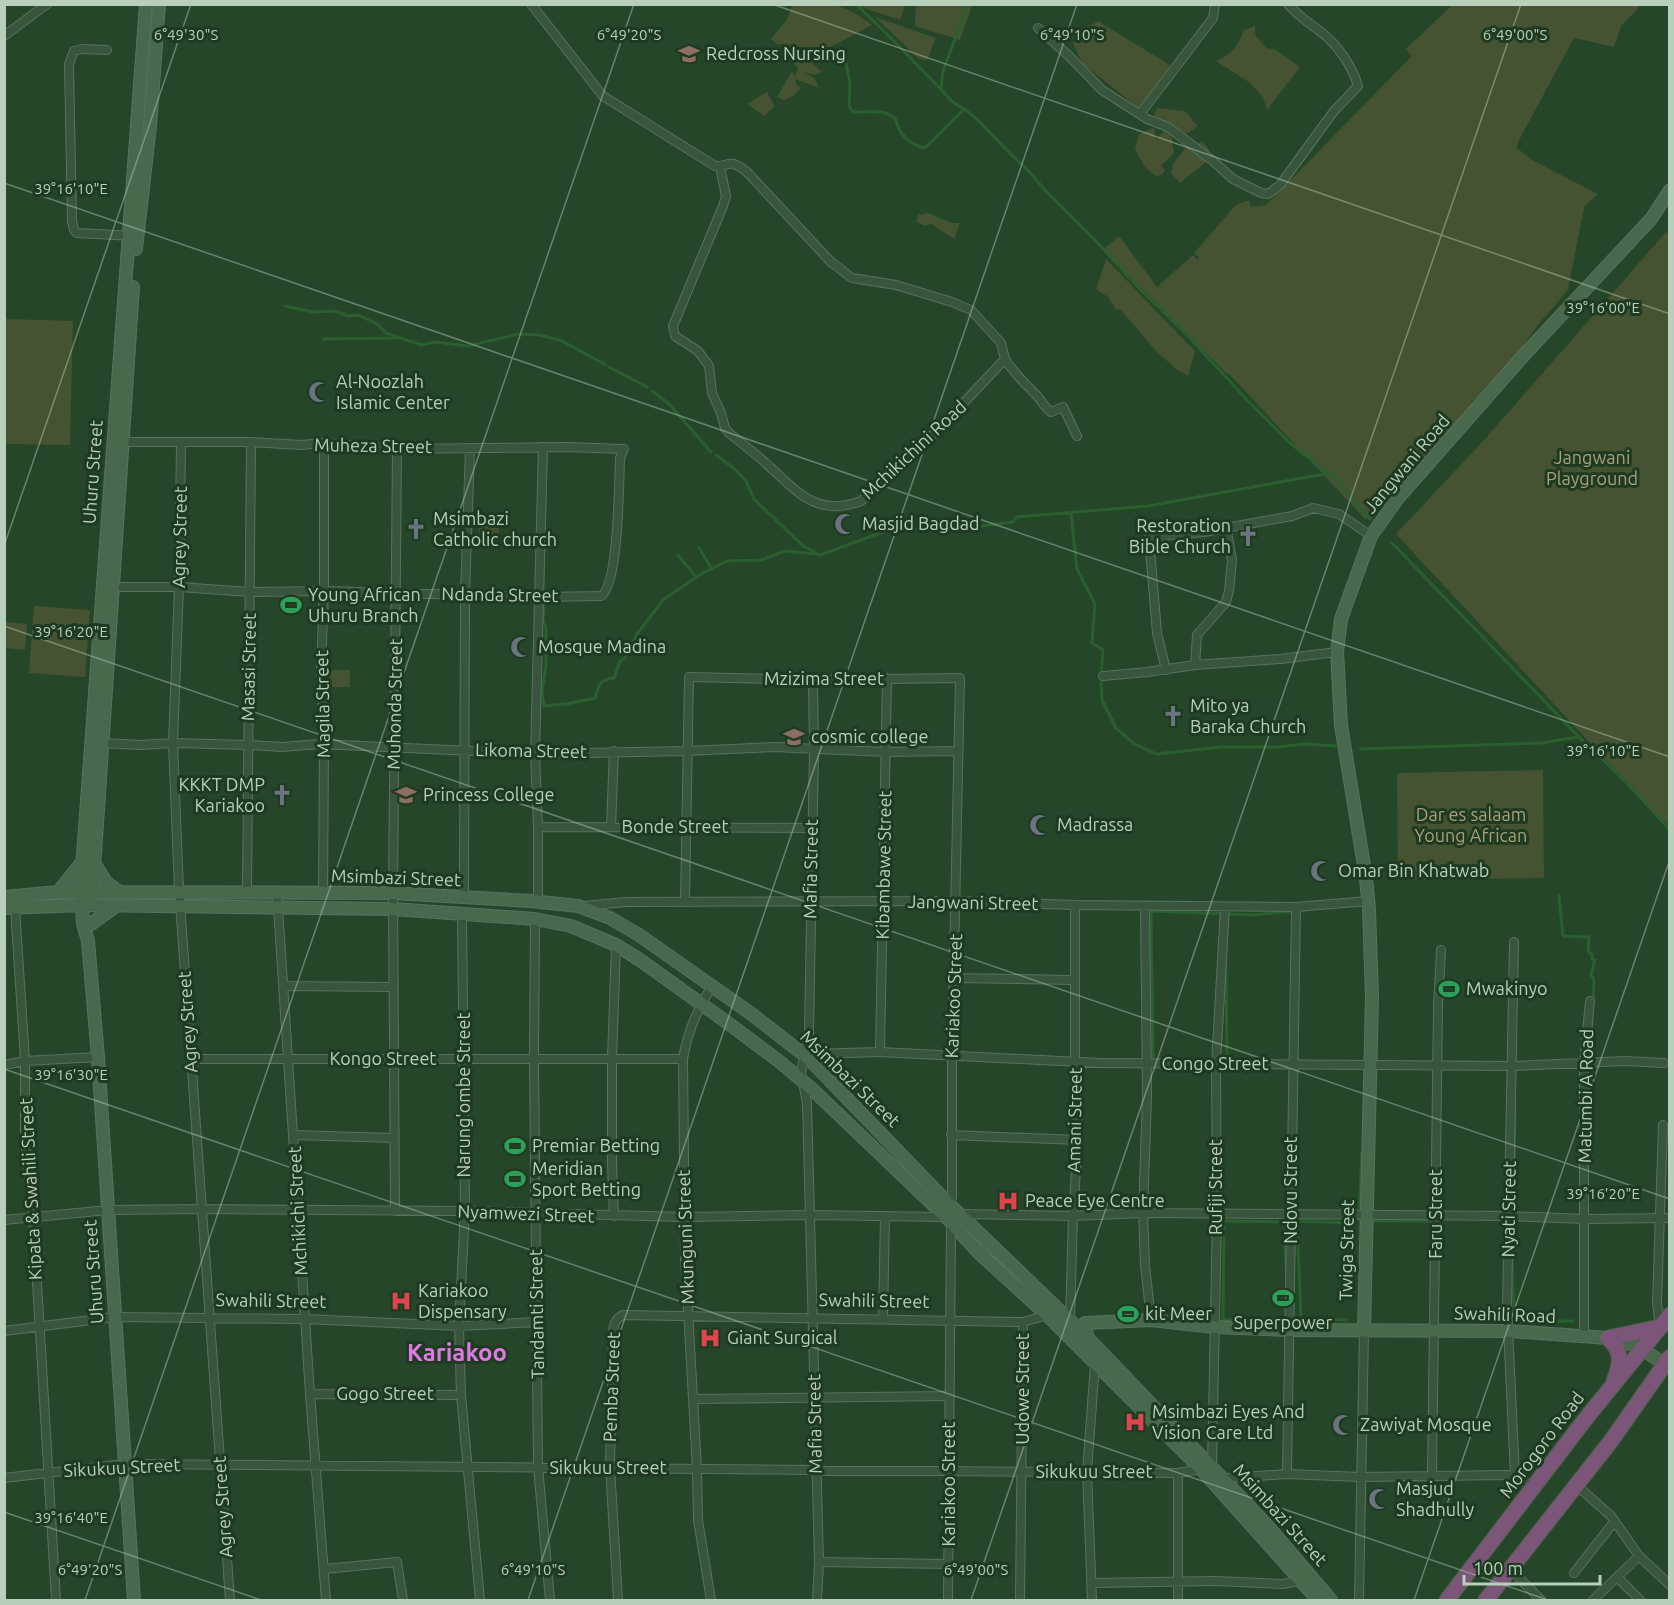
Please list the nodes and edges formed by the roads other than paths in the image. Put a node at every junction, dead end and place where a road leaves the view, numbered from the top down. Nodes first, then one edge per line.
1 (146, 4) edge
2 (159, 4) edge
3 (531, 4) edge
4 (1215, 4) edge
5 (1288, 4) edge
6 (42, 6) edge
7 (1038, 28) dead end
8 (4, 36) edge
9 (108, 50) dead end
10 (1140, 114) junction
11 (720, 166) junction
12 (1670, 190) edge
13 (132, 236) junction
14 (1005, 359) junction
15 (1077, 436) dead end
16 (122, 442) junction
17 (251, 442) junction
18 (181, 443) junction
19 (324, 443) junction
20 (543, 447) junction
21 (397, 448) junction
22 (470, 448) junction
23 (1226, 527) junction
24 (1371, 536) junction
25 (112, 587) junction
26 (179, 587) junction
27 (324, 591) junction
28 (250, 592) junction
29 (396, 593) junction
30 (465, 595) junction
31 (601, 596) joint
32 (540, 597) junction
33 (1337, 652) junction
34 (1195, 664) junction
35 (1166, 670) junction
36 (1103, 676) dead end
37 (887, 678) junction
38 (960, 678) joint
39 (813, 680) junction
40 (102, 743) junction
41 (173, 743) junction
42 (324, 744) junction
43 (248, 745) junction
44 (394, 747) junction
45 (814, 750) junction
46 (464, 751) junction
47 (686, 751) junction
48 (959, 751) junction
49 (614, 752) junction
50 (886, 752) junction
51 (536, 754) junction
52 (538, 827) junction
53 (611, 827) junction
54 (685, 828) junction
55 (812, 828) junction
56 (88, 863) junction
57 (87, 891) junction
58 (118, 891) junction
59 (58, 892) junction
60 (247, 892) junction
61 (277, 892) junction
62 (179, 893) junction
63 (393, 893) junction
64 (323, 894) junction
65 (464, 894) dead end
66 (538, 894) dead end
67 (4, 897) edge
68 (811, 901) junction
69 (883, 901) junction
70 (956, 901) junction
71 (1368, 901) junction
72 (685, 902) junction
73 (87, 905) junction
74 (60, 906) junction
75 (116, 906) junction
76 (578, 906) junction
77 (1075, 906) junction
78 (1145, 906) junction
79 (10, 907) edge
80 (180, 907) junction
81 (278, 907) junction
82 (1225, 907) junction
83 (1296, 907) junction
84 (393, 909) junction
85 (462, 913) junction
86 (535, 919) junction
87 (87, 924) junction
88 (1514, 942) dead end
89 (616, 945) junction
90 (1441, 951) dead end
91 (955, 978) junction
92 (1075, 980) junction
93 (284, 986) junction
94 (712, 986) junction
95 (393, 987) junction
96 (1590, 1000) dead end
97 (701, 1005) junction
98 (880, 1052) junction
99 (952, 1055) junction
100 (98, 1057) junction
101 (806, 1058) junction
102 (191, 1059) junction
103 (288, 1059) junction
104 (394, 1059) junction
105 (463, 1059) junction
106 (534, 1059) junction
107 (612, 1059) junction
108 (682, 1059) junction
109 (25, 1061) junction
110 (1076, 1062) junction
111 (1664, 1063) dead end
112 (1147, 1064) junction
113 (1216, 1064) junction
114 (1584, 1064) junction
115 (4, 1065) edge
116 (1292, 1065) junction
117 (1370, 1065) junction
118 (1438, 1065) junction
119 (1512, 1066) junction
120 (802, 1081) junction
121 (1663, 1125) dead end
122 (294, 1135) junction
123 (951, 1135) junction
124 (394, 1138) junction
125 (1078, 1140) junction
126 (202, 1209) junction
127 (108, 1210) junction
128 (299, 1210) junction
129 (394, 1211) junction
130 (465, 1212) junction
131 (1143, 1213) junction
132 (536, 1214) junction
133 (960, 1214) junction
134 (1217, 1214) junction
135 (1291, 1214) junction
136 (809, 1215) junction
137 (949, 1215) junction
138 (33, 1216) junction
139 (614, 1216) junction
140 (885, 1216) junction
141 (1073, 1216) junction
142 (1365, 1216) junction
143 (1437, 1216) junction
144 (1508, 1216) junction
145 (684, 1217) junction
146 (1665, 1218) edge
147 (1585, 1219) junction
148 (4, 1220) edge
149 (1050, 1310) junction
150 (115, 1317) junction
151 (689, 1317) junction
152 (210, 1318) junction
153 (812, 1318) junction
154 (883, 1319) junction
155 (305, 1320) junction
156 (950, 1320) junction
157 (1151, 1320) junction
158 (1070, 1321) junction
159 (1665, 1321) edge
160 (537, 1322) junction
161 (1023, 1322) junction
162 (459, 1326) junction
163 (39, 1327) junction
164 (1214, 1327) junction
165 (1290, 1330) junction
166 (4, 1331) edge
167 (1062, 1331) junction
168 (1364, 1331) junction
169 (1435, 1331) junction
170 (1510, 1331) junction
171 (1584, 1336) junction
172 (1087, 1337) junction
173 (1608, 1338) junction
174 (1643, 1349) junction
175 (1095, 1364) junction
176 (1668, 1367) edge
177 (1612, 1387) junction
178 (309, 1394) junction
179 (461, 1395) junction
180 (949, 1396) junction
181 (814, 1398) junction
182 (693, 1399) junction
183 (125, 1464) junction
184 (220, 1465) junction
185 (316, 1466) junction
186 (468, 1467) junction
187 (538, 1467) junction
188 (610, 1467) junction
189 (1207, 1468) junction
190 (697, 1469) junction
191 (816, 1470) junction
192 (949, 1471) junction
193 (48, 1472) junction
194 (1022, 1472) junction
195 (1087, 1472) junction
196 (1178, 1473) junction
197 (1287, 1474) junction
198 (1515, 1476) junction
199 (1360, 1477) junction
200 (1432, 1477) junction
201 (4, 1478) edge
202 (1220, 1483) junction
203 (1534, 1488) junction
204 (1583, 1491) dead end
205 (1614, 1522) junction
206 (1639, 1556) junction
207 (819, 1562) junction
208 (948, 1564) junction
209 (324, 1569) junction
210 (1574, 1572) dead end
211 (1617, 1577) junction
212 (1519, 1578) dead end
213 (1306, 1579) junction
214 (1092, 1583) junction
215 (1178, 1583) junction
216 (1670, 1585) edge
217 (56, 1600) edge
218 (134, 1600) edge
219 (230, 1600) edge
220 (326, 1600) edge
221 (403, 1600) edge
222 (480, 1600) edge
223 (550, 1600) edge
224 (618, 1600) edge
225 (711, 1600) edge
226 (817, 1600) edge
227 (948, 1600) edge
228 (1020, 1600) edge
229 (1092, 1600) edge
230 (1178, 1600) edge
231 (1318, 1600) edge
232 (1331, 1600) edge
233 (1359, 1600) edge
234 (1447, 1600) edge
235 (1486, 1600) edge
236 (1541, 1600) edge
237 (1593, 1600) edge
238 (1640, 1600) edge

1 - 13 street, Uhuru Street
2 - 13 street, Uhuru Street
3 - 11 street
4 - 10 street
5 - 10 street
6 - 8 street
7 - 10 street
9 - 13 street
11 - 14 street
11 - 14 street, Mchikichini Road
12 - 24 street, Jangwani Road
13 - 16 street, Uhuru Street
13 - 56 street, Uhuru Street
14 - 15 street
16 - 18 street, Muheza Street
16 - 25 street, Uhuru Street
17 - 18 street, Muheza Street
17 - 19 street, Muheza Street
17 - 28 street, Masasi Street
18 - 26 street, Agrey Street
19 - 21 street, Muheza Street
19 - 27 street, Magila Street
20 - 22 street, Muheza Street
20 - 31 street, Muheza Street
20 - 32 street
21 - 22 street, Muheza Street
21 - 29 street, Muhonda Street
22 - 30 street
23 - 24 street
23 - 34 street
23 - 35 street
24 - 33 street, Jangwani Road
25 - 26 street, Ndanda Street
25 - 40 street, Uhuru Street
26 - 28 street, Ndanda Street
26 - 41 street, Agrey Street
27 - 28 street, Ndanda Street
27 - 29 street, Ndanda Street
27 - 42 street, Magila Street
28 - 43 street, Masasi Street
29 - 30 street, Ndanda Street
29 - 44 street, Muhonda Street
30 - 32 street, Ndanda Street
30 - 46 street
31 - 32 street, Ndanda Street
32 - 51 street
33 - 34 street
33 - 71 street, Jangwani Road
34 - 35 street
35 - 36 street
37 - 38 street, Mzizima Street
37 - 39 street, Mzizima Street
37 - 50 street, Kibambawe Street
38 - 48 street, Kariakoo Street
39 - 45 street, Mafia Street
39 - 47 street, Mzizima Street
40 - 41 street, Likoma Street
40 - 56 street, Uhuru Street
41 - 43 street, Likoma Street
41 - 62 street, Agrey Street
42 - 43 street, Likoma Street
42 - 44 street, Likoma Street
42 - 64 street, Magila Street
43 - 60 street, Masasi Street
44 - 46 street, Likoma Street
44 - 63 street, Muhonda Street
45 - 47 street, Likoma Street
45 - 50 street, Likoma Street
45 - 55 street, Mafia Street
46 - 51 street, Likoma Street
46 - 65 street
47 - 49 street, Likoma Street
47 - 54 street
48 - 50 street, Likoma Street
48 - 70 street, Kariakoo Street
49 - 51 street, Likoma Street
49 - 53 street
50 - 69 street, Kibambawe Street
51 - 52 street
52 - 53 street, Bonde Street
52 - 66 street
53 - 54 street, Bonde Street
54 - 55 street, Bonde Street
54 - 72 street
55 - 68 street, Mafia Street
56 - 57 street, Uhuru Street
56 - 58 street
56 - 59 street
57 - 58 street, Msimbazi Street
57 - 59 street, Msimbazi Street
57 - 73 street, Uhuru Street
58 - 62 street, Msimbazi Street
59 - 67 street, Msimbazi Street
60 - 61 street, Msimbazi Street
60 - 62 street, Msimbazi Street
61 - 64 street, Msimbazi Street
61 - 81 street, Mchikichi Street
62 - 80 street, Agrey Street
63 - 64 street, Msimbazi Street
63 - 76 street, Msimbazi Street
63 - 84 street, Muhonda Street
68 - 69 street, Jangwani Street
68 - 72 street, Jangwani Street
68 - 101 street, Mafia Street
69 - 70 street, Jangwani Street
69 - 98 street, Kibambawe Street
70 - 77 street, Jangwani Street
70 - 91 street, Kariakoo Street
71 - 83 street, Jangwani Street
71 - 117 street, Twiga Street
72 - 76 street, Jangwani Street
73 - 74 street, Msimbazi Street
73 - 75 street, Msimbazi Street
73 - 87 street, Uhuru Street
74 - 79 street, Msimbazi Street
74 - 87 street
75 - 80 street, Msimbazi Street
75 - 87 street
76 - 94 street, Msimbazi Street
77 - 78 street, Jangwani Street
77 - 92 street, Amani Street
78 - 82 street, Jangwani Street
78 - 112 street
79 - 109 street, Kipata & Swahili Street
80 - 81 street, Msimbazi Street
80 - 102 street, Agrey Street
81 - 84 street, Msimbazi Street
81 - 93 street, Mchikichi Street
82 - 83 street, Jangwani Street
82 - 113 street, Rufiji Street
83 - 116 street, Ndovu Street
84 - 85 street, Msimbazi Street
84 - 95 street, Muhonda Street
85 - 86 street, Msimbazi Street
85 - 105 street, Narung'ombe Street
86 - 89 street, Msimbazi Street
86 - 106 street, Tandamti Street
87 - 100 street, Uhuru Street
88 - 119 street, Nyati Street
89 - 97 street, Msimbazi Street
89 - 107 street
90 - 118 street, Faru Street
91 - 92 street
91 - 99 street, Kariakoo Street
92 - 110 street, Amani Street
93 - 95 street
93 - 103 street, Mchikichi Street
94 - 97 street, Mkunguni Street
94 - 101 street, Msimbazi Street
95 - 104 street, Muhonda Street
96 - 114 street, Matumbi A Road
97 - 108 street, Mkunguni Street
97 - 120 street, Msimbazi Street
98 - 99 street, Congo Street
98 - 101 street, Congo Street
99 - 110 street, Congo Street
99 - 123 street, Kariakoo Street
100 - 109 street
100 - 127 street, Uhuru Street
101 - 120 street, Mafia Street
101 - 137 street, Msimbazi Street
102 - 103 street, Kongo Street
102 - 126 street, Agrey Street
103 - 104 street, Kongo Street
103 - 122 street, Mchikichi Street
104 - 105 street, Kongo Street
104 - 124 street, Muhonda Street
105 - 106 street, Kongo Street
105 - 130 street, Narung'ombe Street
106 - 107 street, Kongo Street
106 - 132 street, Tandamti Street
107 - 108 street, Kongo Street
107 - 139 street
108 - 145 street, Mkunguni Street
109 - 115 street
109 - 138 street, Kipata & Swahili Street
110 - 112 street, Congo Street
110 - 125 street, Amani Street
111 - 114 street, Congo Street
112 - 113 street, Congo Street
112 - 131 street
113 - 116 street, Congo Street
113 - 134 street, Rufiji Street
114 - 119 street, Congo Street
114 - 147 street, Matumbi A Road
116 - 117 street, Congo Street
116 - 135 street, Ndovu Street
117 - 118 street, Congo Street
117 - 142 street, Twiga Street
118 - 119 street, Congo Street
118 - 143 street, Faru Street
119 - 144 street, Nyati Street
120 - 136 street, Mafia Street
120 - 137 street, Msimbazi Street
121 - 146 street
122 - 124 street
122 - 128 street, Mchikichi Street
123 - 125 street
123 - 137 street, Kariakoo Street
124 - 129 street, Muhonda Street
125 - 141 street, Amani Street
126 - 127 street, Nyamwezi Street
126 - 128 street, Nyamwezi Street
126 - 152 street, Agrey Street
127 - 138 street, Nyamwezi Street
127 - 150 street, Uhuru Street
128 - 129 street, Nyamwezi Street
128 - 155 street, Mchikichi Street
129 - 130 street, Nyamwezi Street
130 - 132 street, Nyamwezi Street
130 - 162 street, Narung'ombe Street
131 - 134 street
131 - 141 street
131 - 157 street
132 - 139 street, Nyamwezi Street
132 - 160 street, Tandamti Street
133 - 137 street, Msimbazi Street
133 - 141 street
133 - 149 street, Msimbazi Street
134 - 135 street
134 - 164 street, Rufiji Street
135 - 142 street
135 - 165 street, Ndovu Street
136 - 140 street, Nyamwezi Street
136 - 145 street, Nyamwezi Street
136 - 153 street, Mafia Street
137 - 140 street, Nyamwezi Street
137 - 149 street, Msimbazi Street
137 - 156 street, Kariakoo Street
138 - 148 street, Nyamwezi Street
138 - 163 street, Kipata & Swahili Street
139 - 145 street, Nyamwezi Street
140 - 154 street
141 - 158 street, Amani Street
142 - 143 street
142 - 168 street, Twiga Street
143 - 144 street
143 - 169 street, Faru Street
144 - 147 street
144 - 170 street, Nyati Street
145 - 151 street, Mkunguni Street
146 - 147 street
146 - 159 street
147 - 171 street, Matumbi A Road
149 - 158 street, Msimbazi Street
149 - 161 street, Swahili Street
149 - 167 street, Msimbazi Street
150 - 152 street, Swahili Street
150 - 163 street, Swahili Street
150 - 183 street, Uhuru Street
151 - 153 street, Swahili Street
151 - 182 street, Mkunguni Street
151 - 188 street, Pemba Street
152 - 155 street, Swahili Street
152 - 184 street, Agrey Street
153 - 154 street, Swahili Street
153 - 181 street, Mafia Street
154 - 156 street, Swahili Street
155 - 162 street, Swahili Street
155 - 178 street, Mchikichi Street
156 - 161 street, Swahili Street
156 - 180 street, Kariakoo Street
157 - 164 street
157 - 172 street
158 - 167 street
158 - 172 street, Msimbazi Street
159 - 173 highway
159 - 174 highway, Morogoro Road
160 - 162 street, Swahili Street
160 - 187 street, Tandamti Street
161 - 194 street, Udowe Street
162 - 179 street, Narung'ombe Street
163 - 166 street, Swahili Street
163 - 193 street, Kipata & Swahili Street
164 - 165 street
164 - 189 street, Rufiji Street
165 - 168 street
165 - 197 street, Ndovu Street
167 - 175 street, Msimbazi Street
168 - 169 street, Swahili Road
168 - 199 street, Twiga Street
169 - 170 street, Swahili Road
169 - 200 street, Faru Street
170 - 171 street, Swahili Road
170 - 198 street, Nyati Street
171 - 173 street, Swahili Road
172 - 189 street, Msimbazi Street
173 - 174 street, Swahili Road
173 - 177 highway
174 - 176 street, Swahili Road
174 - 177 highway, Morogoro Road
175 - 189 street, Msimbazi Street
175 - 195 street
176 - 235 highway
177 - 203 highway, Morogoro Road
178 - 179 street, Gogo Street
178 - 185 street, Mchikichi Street
179 - 186 street, Narung'ombe Street
180 - 181 street
180 - 192 street, Kariakoo Street
181 - 182 street
181 - 191 street, Mafia Street
182 - 190 street, Mkunguni Street
183 - 184 street, Sikukuu Street
183 - 193 street, Sikukuu Street
183 - 218 street, Uhuru Street
184 - 185 street, Sikukuu Street
184 - 219 street, Agrey Street
185 - 186 street, Sikukuu Street
185 - 209 street, Mchikichi Street
186 - 187 street, Sikukuu Street
186 - 222 street, Narung'ombe Street
187 - 188 street, Sikukuu Street
187 - 223 street, Tandamti Street
188 - 190 street, Sikukuu Street
188 - 224 street, Pemba Street
189 - 196 street, Sikukuu Street
189 - 202 street, Msimbazi Street
190 - 191 street, Sikukuu Street
190 - 225 street, Mkunguni Street
191 - 192 street, Sikukuu Street
191 - 207 street, Mafia Street
192 - 194 street, Sikukuu Street
192 - 208 street, Kariakoo Street
193 - 201 street, Sikukuu Street
193 - 217 street, Kipata & Swahili Street
194 - 195 street, Sikukuu Street
194 - 228 street, Udowe Street
195 - 196 street, Sikukuu Street
195 - 214 street
196 - 215 street
197 - 199 street
197 - 202 street
198 - 200 street
198 - 203 street
199 - 200 street
199 - 233 street, Twiga Street
202 - 213 street, Msimbazi Street
203 - 234 highway, Morogoro Road
204 - 205 street
205 - 206 street
205 - 210 street
206 - 211 street
206 - 216 street
207 - 208 street
207 - 226 street, Mafia Street
208 - 227 street, Kariakoo Street
209 - 220 street, Mchikichi Street
209 - 221 street
211 - 237 street
211 - 238 street
212 - 236 street
213 - 215 street
213 - 231 street, Msimbazi Street
213 - 232 street, Msimbazi Street
214 - 215 street
214 - 229 street
215 - 230 street

